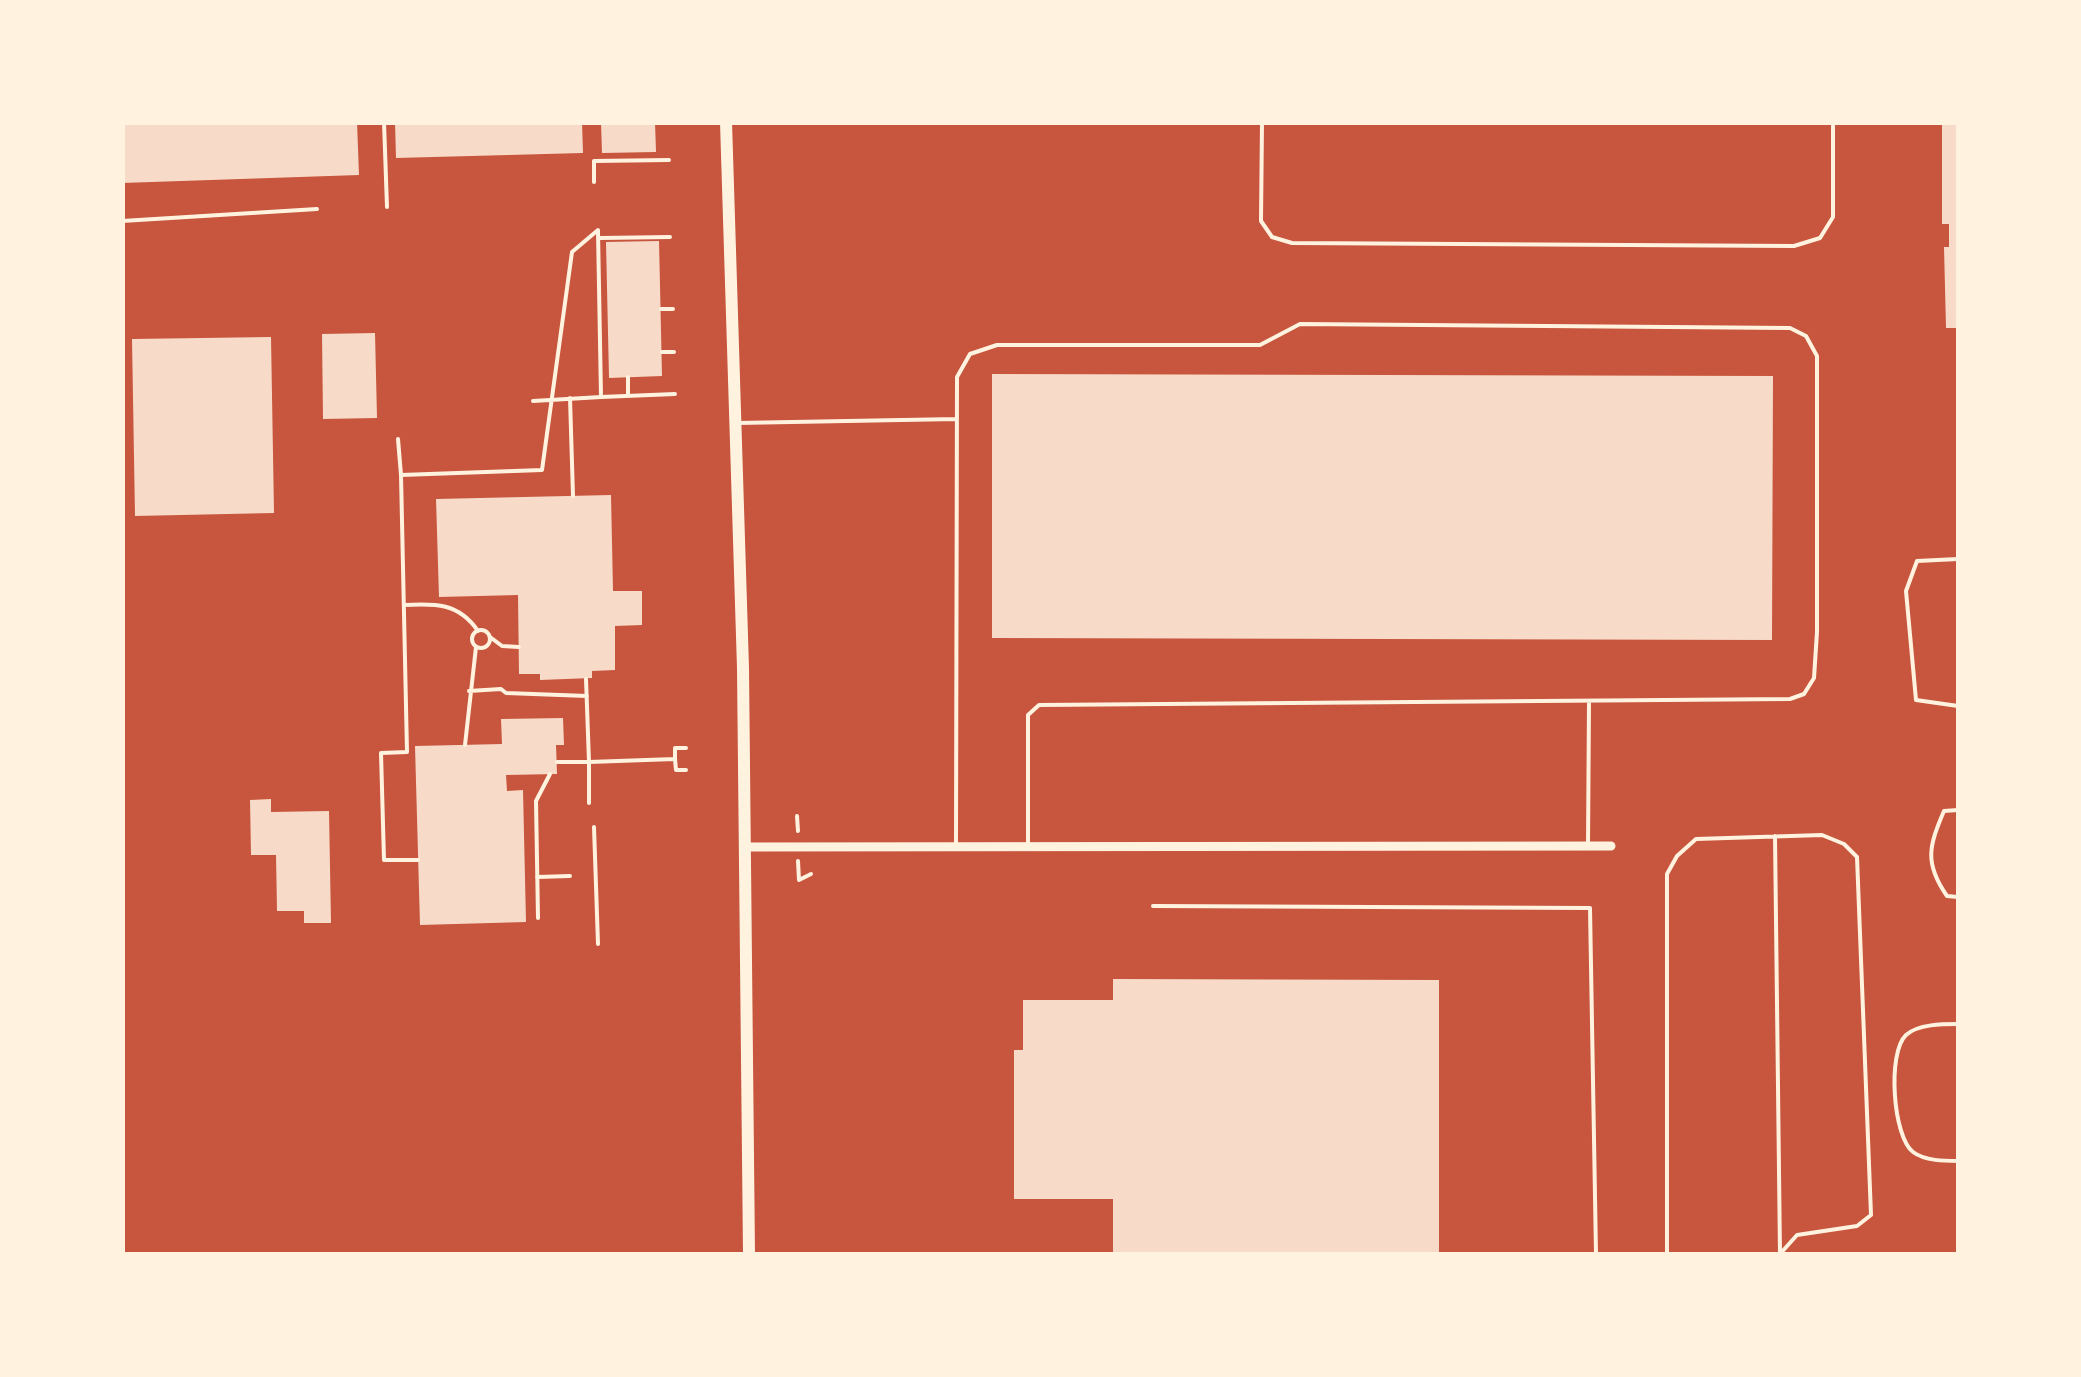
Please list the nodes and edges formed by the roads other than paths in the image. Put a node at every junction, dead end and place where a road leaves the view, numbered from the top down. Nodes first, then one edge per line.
1 (384, 122) edge
2 (726, 122) edge
3 (1262, 122) edge
4 (1833, 122) edge
5 (388, 206) dead end
6 (316, 209) dead end
7 (122, 221) edge
8 (957, 419) junction
9 (736, 423) junction
10 (1958, 559) edge
11 (1589, 701) junction
12 (1958, 706) edge
13 (1958, 810) edge
14 (1775, 836) junction
15 (1588, 846) junction
16 (1611, 846) dead end
17 (746, 848) junction
18 (956, 848) junction
19 (1028, 848) junction
20 (1958, 897) edge
21 (1152, 906) dead end
22 (1958, 1024) edge
23 (1958, 1161) edge
24 (748, 1254) edge
25 (1596, 1254) edge
26 (1668, 1254) edge

1 - 5 lane
2 - 9 main road
3 - 4 lane
6 - 7 lane
8 - 9 lane
8 - 11 lane
8 - 18 lane
9 - 17 main road
10 - 12 lane
11 - 15 lane
11 - 19 lane
13 - 20 lane
14 - 14 lane
14 - 26 lane
15 - 16 street
15 - 19 street
17 - 18 street
17 - 24 main road
18 - 19 street
21 - 25 lane
22 - 23 lane

